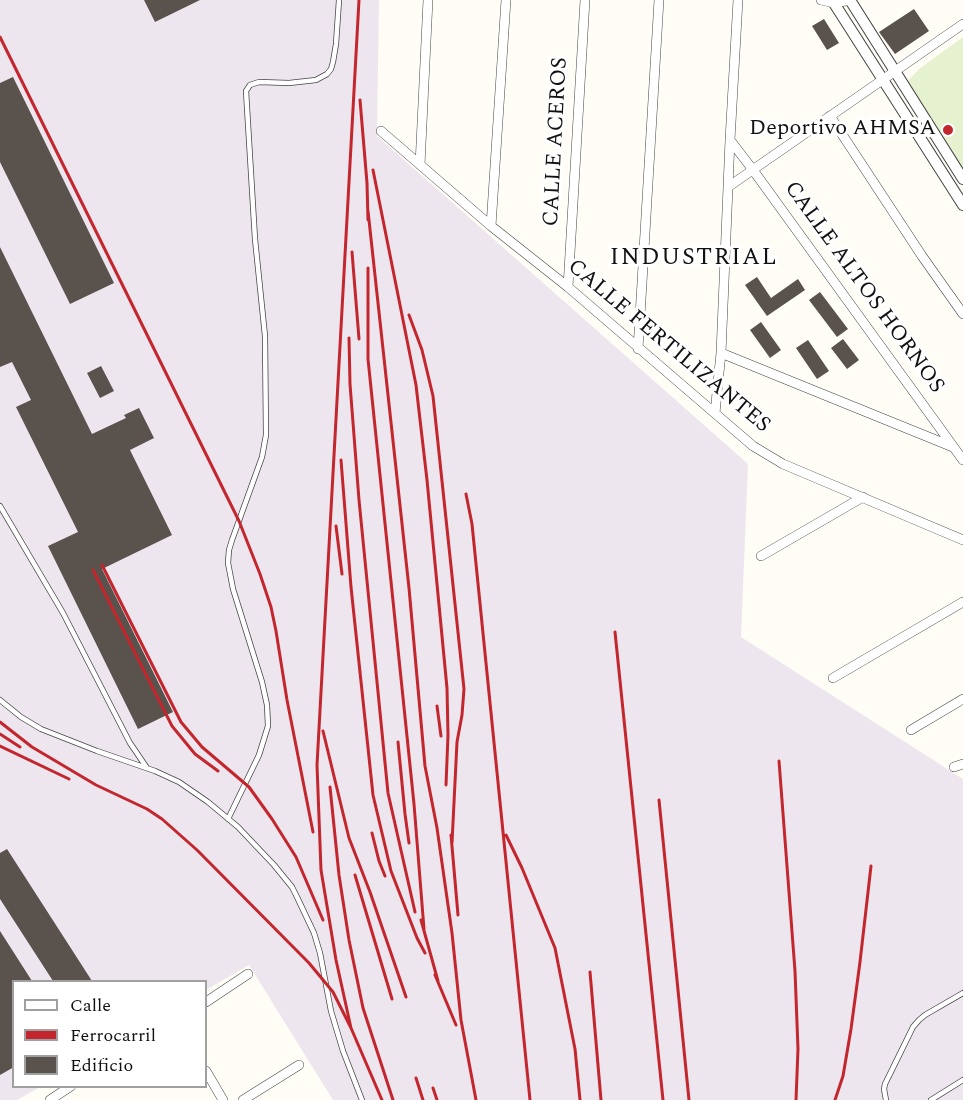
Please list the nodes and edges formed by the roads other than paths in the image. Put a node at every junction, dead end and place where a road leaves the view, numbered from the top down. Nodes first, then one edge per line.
1 (339, 0) edge
2 (428, 0) edge
3 (506, 0) edge
4 (585, 0) edge
5 (659, 0) edge
6 (738, 0) edge
7 (821, 0) edge
8 (850, 0) edge
9 (833, 1) edge
10 (963, 24) edge
11 (896, 72) junction
12 (884, 80) junction
13 (830, 116) junction
14 (381, 131) dead end
15 (730, 140) junction
16 (420, 165) junction
17 (753, 170) junction
18 (963, 179) edge
19 (728, 187) junction
20 (963, 205) edge
21 (492, 226) junction
22 (568, 287) junction
23 (963, 314) edge
24 (638, 349) junction
25 (721, 353) junction
26 (715, 413) junction
27 (954, 448) junction
28 (963, 460) edge
29 (863, 497) junction
30 (0, 506) edge
31 (963, 540) edge
32 (761, 556) dead end
33 (963, 602) edge
34 (834, 678) dead end
35 (963, 699) edge
36 (0, 700) edge
37 (911, 729) dead end
38 (147, 768) junction
39 (228, 819) junction
40 (248, 974) dead end
41 (963, 993) edge
42 (207, 1001) edge
43 (299, 1065) dead end
44 (207, 1073) edge
45 (963, 1080) edge
46 (68, 1088) edge
47 (50, 1100) edge
48 (223, 1100) edge
49 (243, 1100) edge
50 (362, 1100) edge
51 (886, 1100) edge
52 (931, 1100) edge

1 - 39 lane
2 - 16 street
3 - 21 street
4 - 22 street, CALLE ACEROS
5 - 24 street
6 - 15 street
7 - 9 street
8 - 9 street
8 - 11 street
9 - 12 street
10 - 11 street
11 - 12 street
11 - 18 street
12 - 13 street
12 - 20 street
13 - 17 street
13 - 23 street
14 - 16 street, CALLE FERTILIZANTES
15 - 17 street, CALLE ALTOS HORNOS
15 - 19 street
16 - 21 street, CALLE FERTILIZANTES
17 - 19 street
17 - 27 street, CALLE ALTOS HORNOS
19 - 25 street
21 - 22 street, CALLE FERTILIZANTES
22 - 24 street, CALLE FERTILIZANTES
24 - 26 street, CALLE FERTILIZANTES
25 - 26 street
25 - 27 street
26 - 29 street, CALLE FERTILIZANTES
27 - 28 street, CALLE ALTOS HORNOS
29 - 31 street, CALLE FERTILIZANTES
29 - 32 street
30 - 38 lane
33 - 34 street
35 - 37 street
36 - 38 lane
38 - 39 lane
39 - 50 lane
40 - 42 street
41 - 51 lane
43 - 49 street
44 - 48 street
45 - 52 lane
46 - 47 street

